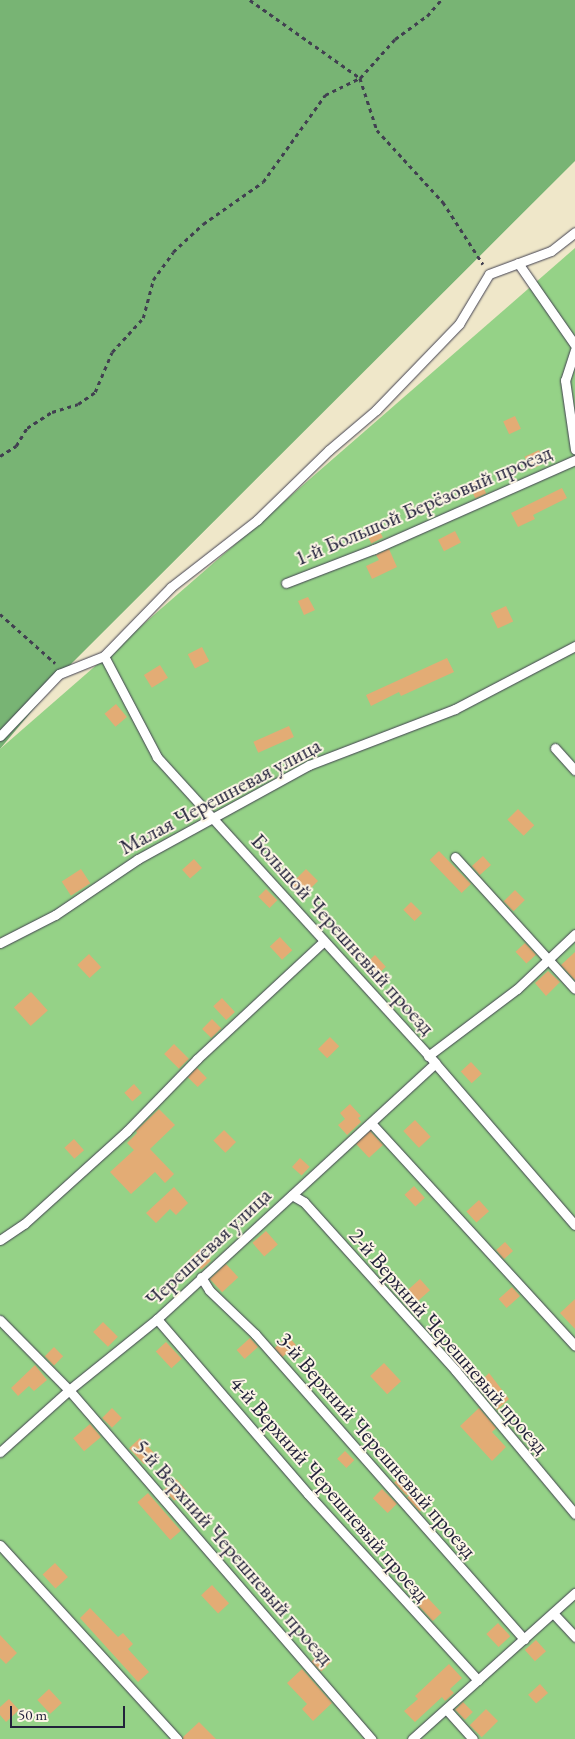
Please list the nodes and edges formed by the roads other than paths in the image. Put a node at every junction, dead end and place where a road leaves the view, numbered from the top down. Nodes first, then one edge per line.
1 (575, 232) edge
2 (518, 263) junction
3 (575, 345) edge
4 (575, 350) edge
5 (575, 449) edge
6 (575, 460) edge
7 (286, 584) dead end
8 (575, 646) edge
9 (104, 656) junction
10 (0, 736) edge
11 (555, 748) dead end
12 (575, 770) edge
13 (214, 819) junction
14 (454, 858) dead end
15 (575, 934) edge
16 (324, 940) junction
17 (0, 943) edge
18 (548, 957) junction
19 (575, 989) edge
20 (431, 1059) junction
21 (370, 1123) junction
22 (292, 1194) junction
23 (575, 1225) edge
24 (0, 1240) edge
25 (201, 1277) junction
26 (157, 1319) junction
27 (0, 1320) edge
28 (575, 1346) edge
29 (69, 1390) junction
30 (0, 1452) edge
31 (575, 1514) edge
32 (0, 1545) edge
33 (575, 1594) edge
34 (553, 1613) junction
35 (575, 1637) edge
36 (524, 1639) junction
37 (478, 1680) junction
38 (446, 1709) junction
39 (177, 1739) edge
40 (371, 1739) edge
41 (412, 1739) edge
42 (473, 1739) edge

1 - 2 lane
2 - 3 lane
2 - 9 lane
4 - 5 lane
6 - 7 lane, 1-й Большой Берёзовый проезд
8 - 13 lane, Малая Черешневая улица
9 - 10 lane
9 - 13 lane, Большой Черешневый проезд
11 - 12 lane
13 - 16 lane, Большой Черешневый проезд
13 - 17 lane, Малая Черешневая улица
14 - 18 lane
15 - 18 lane, Черешневая улица
16 - 20 lane, Большой Черешневый проезд
16 - 24 lane
18 - 19 lane
18 - 20 lane, Черешневая улица
20 - 21 lane, Черешневая улица
20 - 23 lane, Большой Черешневый проезд
21 - 22 lane, Черешневая улица
21 - 28 lane
22 - 25 lane, Черешневая улица
22 - 31 lane, 2-й Верхний Черешневый проезд
25 - 26 lane, Черешневая улица
25 - 36 lane, 3-й Верхний Черешневый проезд
26 - 29 lane, Черешневая улица
26 - 37 lane, 4-й Верхний Черешневый проезд
27 - 29 lane, 5-й Верхний Черешневый проезд
29 - 30 lane, Черешневая улица
29 - 40 lane, 5-й Верхний Черешневый проезд
32 - 39 lane
33 - 34 lane
34 - 35 lane
34 - 36 lane
36 - 37 lane
37 - 38 lane
38 - 41 lane
38 - 42 lane

